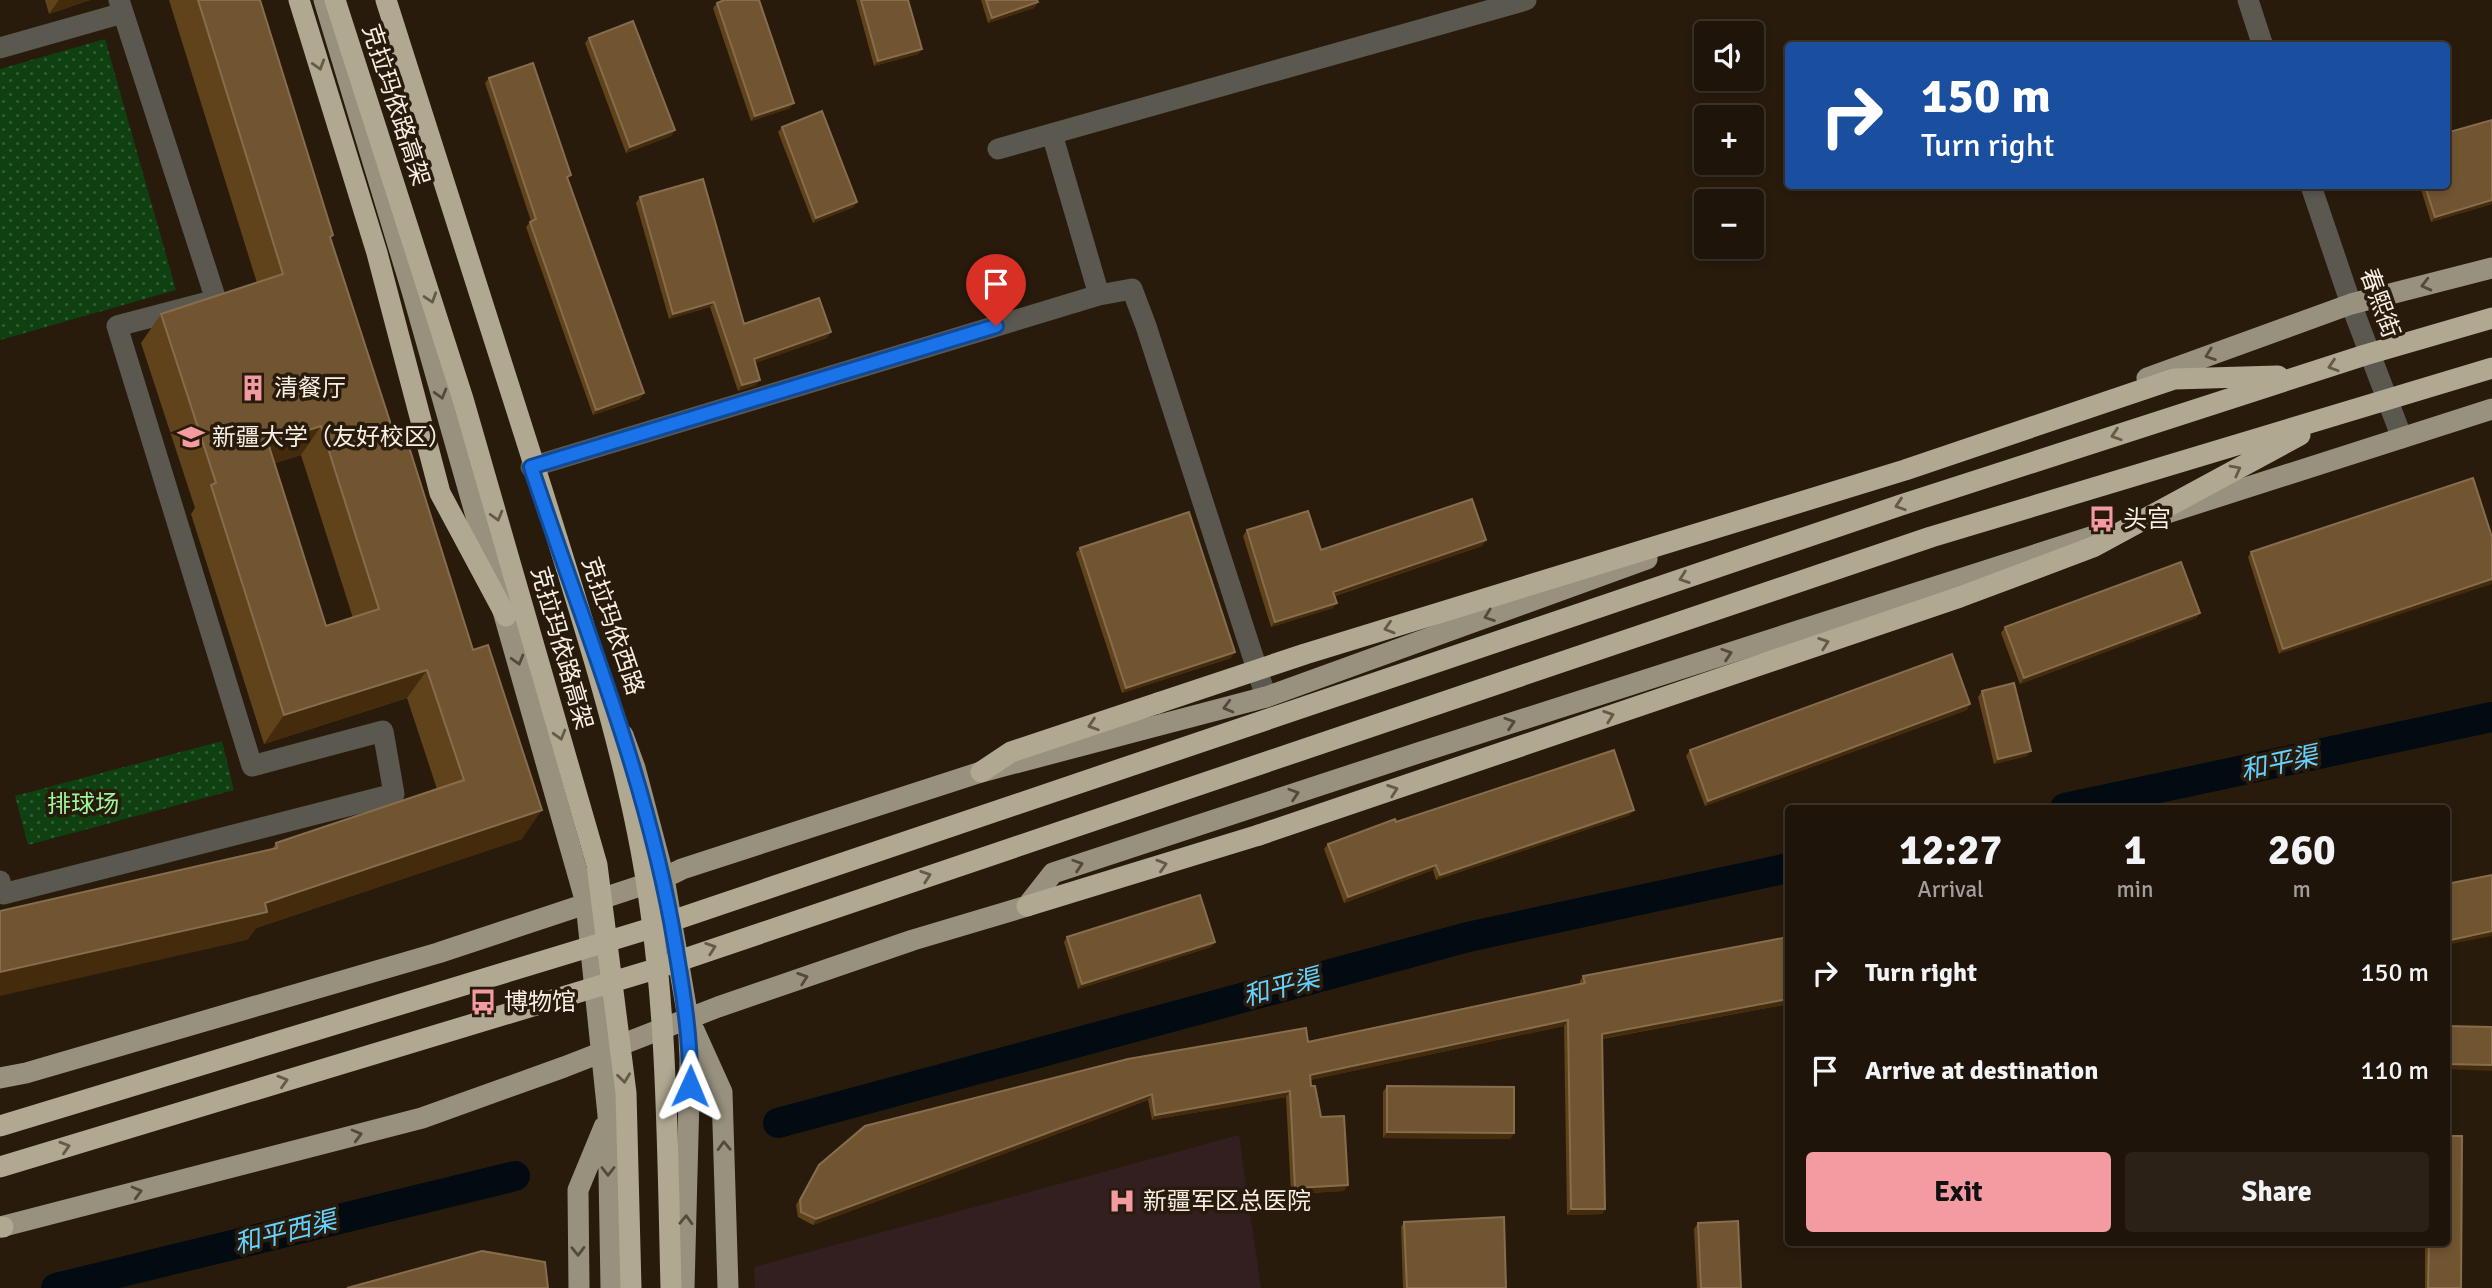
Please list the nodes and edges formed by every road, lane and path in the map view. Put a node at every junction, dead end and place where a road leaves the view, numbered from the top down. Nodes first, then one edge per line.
1 (299, 0) edge
2 (324, 0) edge
3 (335, 0) edge
4 (385, 0) edge
5 (1526, 0) edge
6 (2248, 0) edge
7 (121, 7) edge
8 (2262, 42) edge
9 (0, 48) edge
10 (1052, 134) junction
11 (998, 149) dead end
12 (2312, 189) edge
13 (2492, 268) edge
14 (1099, 295) junction
15 (2351, 304) junction
16 (2492, 318) edge
17 (2492, 369) edge
18 (2301, 376) junction
19 (2492, 409) edge
20 (2339, 414) junction
21 (2402, 438) junction
22 (531, 467) junction
23 (506, 616) junction
24 (1266, 697) junction
25 (982, 772) junction
26 (664, 878) junction
27 (0, 881) edge
28 (586, 903) junction
29 (1027, 906) junction
30 (688, 1017) junction
31 (602, 1052) junction
32 (0, 1078) edge
33 (608, 1115) junction
34 (0, 1126) edge
35 (0, 1167) edge
36 (1, 1227) edge
37 (579, 1288) edge
38 (611, 1288) edge
39 (631, 1288) edge
40 (671, 1288) edge
41 (684, 1288) edge
42 (728, 1288) edge

1 -> 23 highway
2 -> 23 main road
3 -> 39 highway, 克拉玛依路高架, bridge
4 - 22 main road, 克拉玛依西路
4 - 40 highway, 克拉玛依路高架, bridge
5 - 10 street
6 - 8 street
7 - 9 street
7 - 27 street
10 - 11 street
10 - 14 street
12 - 15 street, 春熙街
13 -> 15 main road
14 - 22 street
14 - 24 street
15 - 21 street, 春熙街
15 -> 24 main road
16 -> 18 highway, bridge
17 - 20 highway, bridge
18 -> 25 highway, bridge
18 -> 34 highway, bridge
19 - 21 main road
29 -> 20 highway, bridge
35 -> 20 highway, bridge
29 -> 21 main road
22 - 26 main road, 克拉玛依西路
23 -> 28 main road
24 -> 25 main road
25 - 26 main road
26 - 28 main road
26 - 30 main road, 克拉玛依西路
28 - 31 main road
28 - 32 main road
30 -> 29 main road
30 - 31 main road
41 -> 30 main road, 克拉玛依西路
42 -> 30 main road
31 - 33 main road
36 -> 31 main road
33 -> 37 main road
33 -> 38 main road

